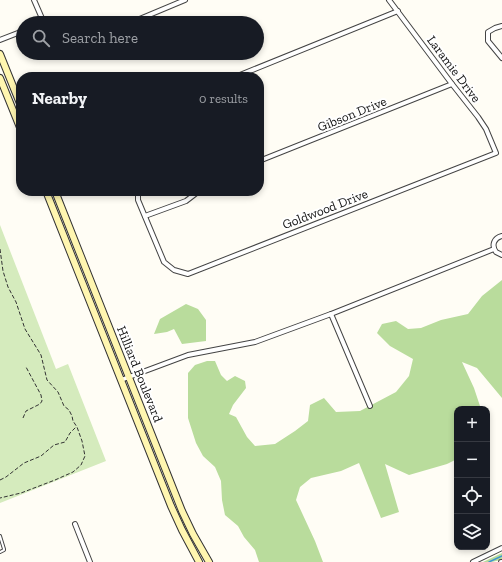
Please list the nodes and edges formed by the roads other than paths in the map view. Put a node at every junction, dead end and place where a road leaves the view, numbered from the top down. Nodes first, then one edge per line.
1 (34, 0) edge
2 (185, 0) edge
3 (389, 0) edge
4 (398, 11) junction
5 (40, 16) edge
6 (147, 16) edge
7 (502, 26) edge
8 (16, 34) edge
9 (0, 40) edge
10 (0, 54) edge
11 (502, 58) edge
12 (247, 72) edge
13 (0, 78) edge
14 (452, 84) junction
15 (16, 94) edge
16 (16, 118) edge
17 (496, 153) joint
18 (264, 159) edge
19 (48, 196) edge
20 (57, 196) edge
21 (138, 196) edge
22 (192, 196) edge
23 (145, 216) junction
24 (502, 236) edge
25 (494, 249) junction
26 (502, 254) edge
27 (332, 314) junction
28 (129, 377) junction
29 (122, 380) junction
30 (370, 406) dead end
31 (75, 524) dead end
32 (0, 536) edge
33 (502, 548) edge
34 (0, 552) edge
35 (90, 562) edge
36 (199, 562) edge
37 (210, 562) edge
38 (473, 562) edge

1 - 5 street
2 - 6 street
3 - 4 street, Laramie Drive
4 - 12 street
4 - 14 street, Laramie Drive
7 - 11 street
8 - 9 street
10 - 15 main road
13 - 16 main road
14 - 17 street, Laramie Drive
14 - 18 street, Gibson Drive
17 - 23 street, Goldwood Drive
19 - 29 main road, Hilliard Boulevard
20 - 28 main road, Hilliard Boulevard
21 - 23 street
22 - 23 street
24 - 25 street
25 - 26 street
25 - 27 street
27 - 28 street
27 - 30 street
28 - 29 street
28 - 37 main road, Hilliard Boulevard
29 - 36 main road, Hilliard Boulevard
31 - 35 street
32 - 34 lane
33 - 38 street

